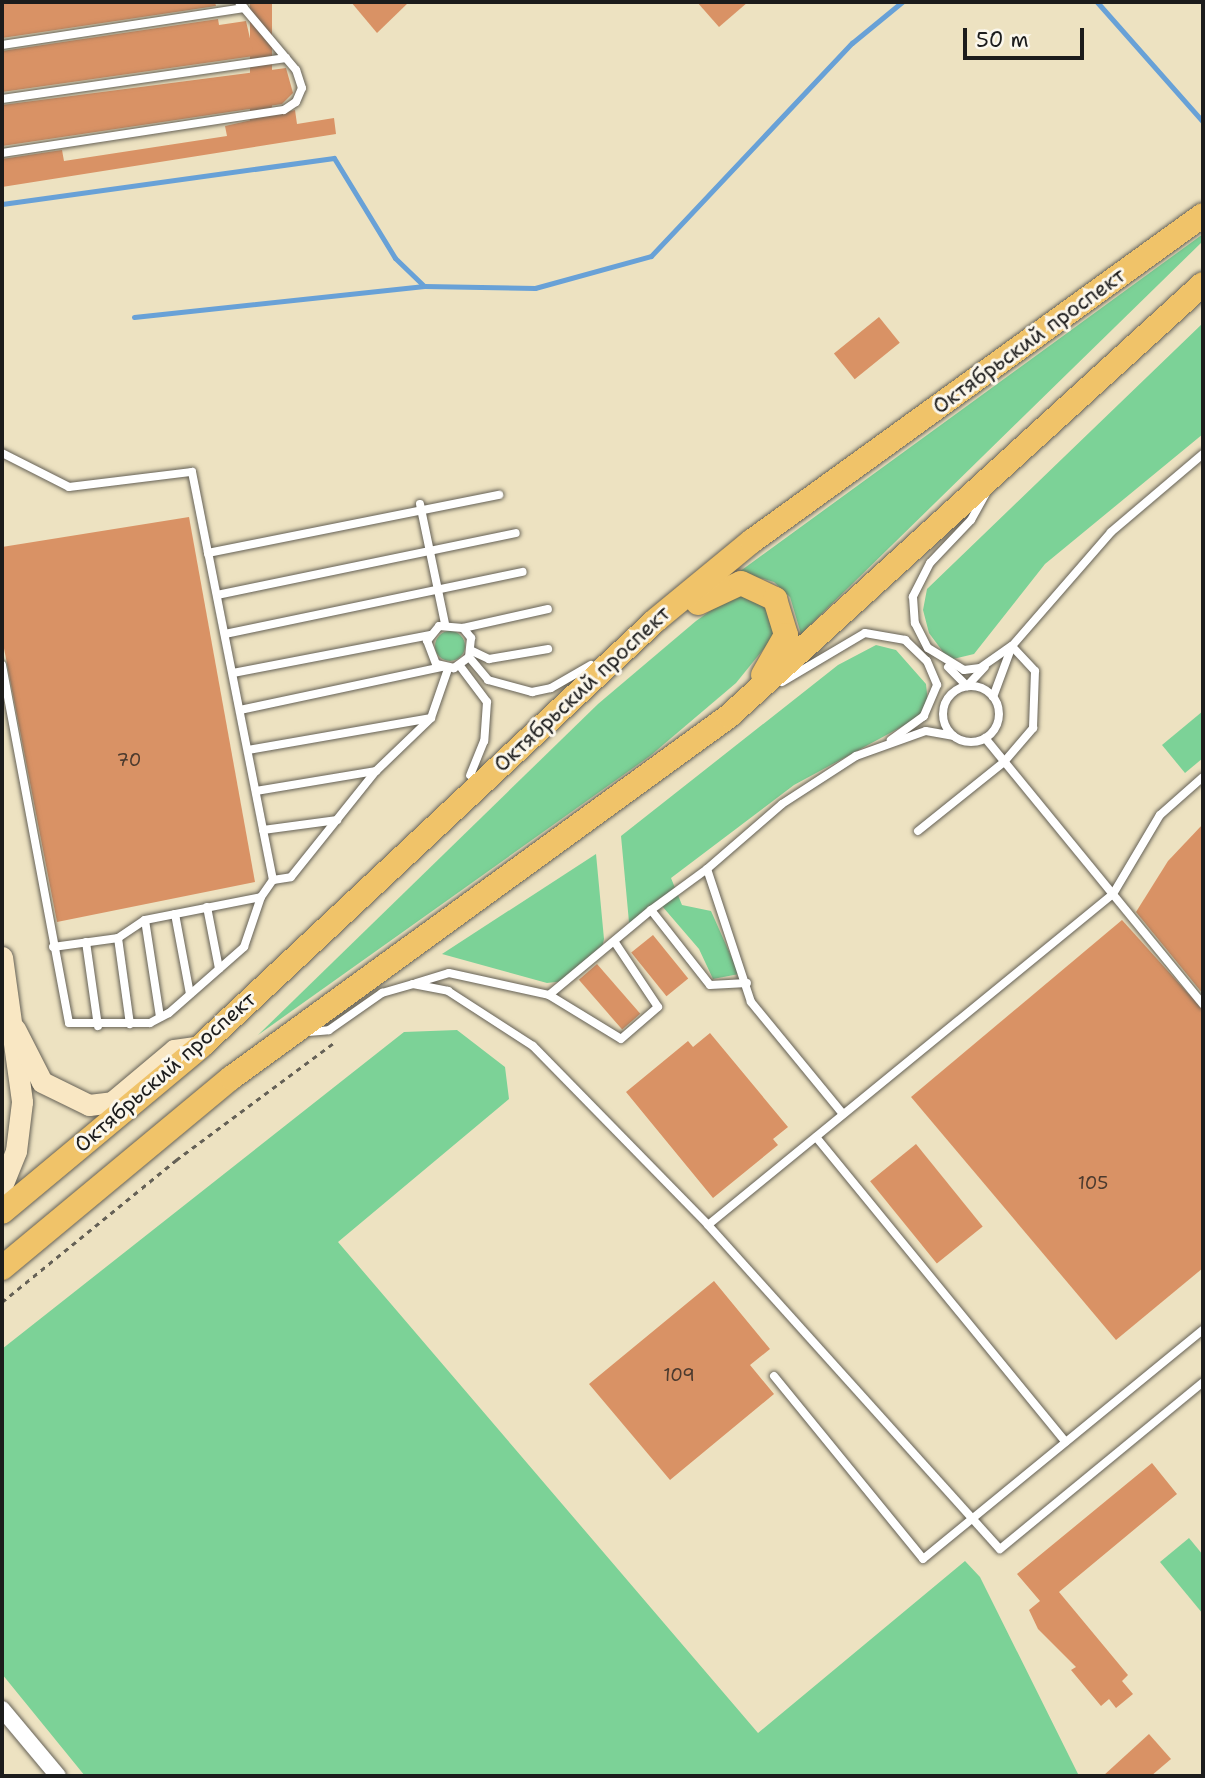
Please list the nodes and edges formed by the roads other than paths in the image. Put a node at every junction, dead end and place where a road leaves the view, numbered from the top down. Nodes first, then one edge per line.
1 (242, 5) edge
2 (2, 45) edge
3 (286, 58) junction
4 (2, 99) edge
5 (2, 153) edge
6 (1203, 215) edge
7 (1203, 284) edge
8 (2, 453) edge
9 (1203, 454) edge
10 (991, 480) junction
11 (499, 495) dead end
12 (421, 507) junction
13 (516, 533) dead end
14 (430, 550) junction
15 (208, 553) junction
16 (523, 572) dead end
17 (438, 591) junction
18 (217, 595) junction
19 (548, 609) dead end
20 (445, 624) junction
21 (463, 628) junction
22 (225, 634) junction
23 (430, 635) junction
24 (1012, 646) junction
25 (548, 649) dead end
26 (470, 654) junction
27 (608, 658) junction
28 (944, 663) junction
29 (986, 664) junction
30 (2, 665) edge
31 (460, 666) junction
32 (445, 668) junction
33 (233, 673) junction
34 (967, 686) junction
35 (935, 695) junction
36 (993, 697) junction
37 (942, 709) junction
38 (240, 710) junction
39 (729, 716) junction
40 (925, 716) junction
41 (431, 718) junction
42 (953, 736) junction
43 (985, 738) junction
44 (883, 745) junction
45 (248, 750) junction
46 (1004, 762) junction
47 (376, 771) junction
48 (470, 775) junction
49 (1203, 777) edge
50 (256, 791) junction
51 (337, 820) junction
52 (432, 828) junction
53 (263, 830) junction
54 (918, 831) dead end
55 (707, 869) junction
56 (273, 880) junction
57 (1113, 894) junction
58 (261, 897) junction
59 (207, 907) junction
60 (651, 910) junction
61 (175, 914) junction
62 (145, 920) junction
63 (118, 938) junction
64 (614, 941) junction
65 (86, 942) junction
66 (53, 947) junction
67 (2, 957) edge
68 (219, 969) junction
69 (413, 984) junction
70 (747, 984) junction
71 (190, 994) junction
72 (549, 995) junction
73 (1203, 1004) edge
74 (160, 1017) junction
75 (130, 1024) junction
76 (98, 1026) junction
77 (15, 1030) junction
78 (292, 1034) junction
79 (201, 1046) junction
80 (843, 1114) junction
81 (816, 1137) junction
82 (2, 1186) edge
83 (2, 1212) edge
84 (708, 1225) junction
85 (2, 1268) edge
86 (1203, 1330) edge
87 (774, 1376) dead end
88 (1203, 1382) edge
89 (1066, 1442) junction
90 (974, 1517) junction
91 (2, 1709) edge
92 (58, 1776) edge

1 - 2 lane
1 - 3 lane
3 - 4 lane
3 - 5 lane
6 - 27 main road, Октябрьский проспект
7 - 10 main road, Октябрьский проспект
8 - 15 lane
9 - 24 lane
10 - 28 lane
10 - 39 main road, Октябрьский проспект
11 - 12 lane
12 - 14 lane
12 - 15 lane
13 - 14 lane
14 - 17 lane
14 - 18 lane
15 - 18 lane
16 - 17 lane
17 - 20 lane
17 - 22 lane
18 - 22 lane
19 - 21 lane
20 - 21 lane
20 - 23 lane
21 - 26 lane
22 - 33 lane
23 - 32 lane
23 - 33 lane
24 - 29 lane
24 - 36 lane
24 - 46 lane
25 - 26 lane
26 - 27 lane
26 - 31 lane
27 - 39 main road
27 - 48 main road
27 - 52 main road, Октябрьский проспект
28 - 29 lane
28 - 34 lane
29 - 34 lane
30 - 66 lane
31 - 32 lane
31 - 48 lane
32 - 38 lane
32 - 41 lane
33 - 38 lane
34 - 36 lane
34 - 37 lane
35 - 37 lane
35 - 39 lane
35 - 40 lane
36 - 43 lane
37 - 40 lane
37 - 42 lane
38 - 45 lane
39 - 78 main road, Октябрьский проспект
40 - 44 lane
41 - 45 lane
41 - 47 lane
42 - 43 lane
42 - 44 lane
43 - 46 lane
44 - 55 lane
45 - 50 lane
46 - 54 lane
46 - 57 lane
47 - 50 lane
47 - 51 lane
48 - 52 main road
49 - 57 lane
50 - 53 lane
51 - 53 lane
51 - 56 lane
52 - 79 main road, Октябрьский проспект
53 - 56 lane
55 - 60 lane
55 - 70 lane
56 - 58 lane
57 - 73 lane
57 - 80 lane
58 - 59 lane
58 - 68 lane
59 - 61 lane
59 - 68 lane
60 - 64 lane
60 - 70 lane
61 - 62 lane
61 - 71 lane
62 - 63 lane
62 - 74 lane
63 - 65 lane
63 - 75 lane
64 - 72 lane
64 - 72 lane
65 - 66 lane
65 - 76 lane
66 - 76 lane
67 - 77 main road
68 - 71 lane
69 - 72 lane
69 - 78 lane
69 - 84 lane
70 - 80 lane
71 - 74 lane
74 - 75 lane
75 - 76 lane
77 - 79 main road
77 - 82 main road
78 - 85 main road, Октябрьский проспект
79 - 83 main road, Октябрьский проспект
80 - 81 lane
81 - 84 lane
81 - 89 lane
84 - 90 lane
86 - 89 lane
87 - 90 lane
88 - 90 lane
89 - 90 lane
91 - 92 street

